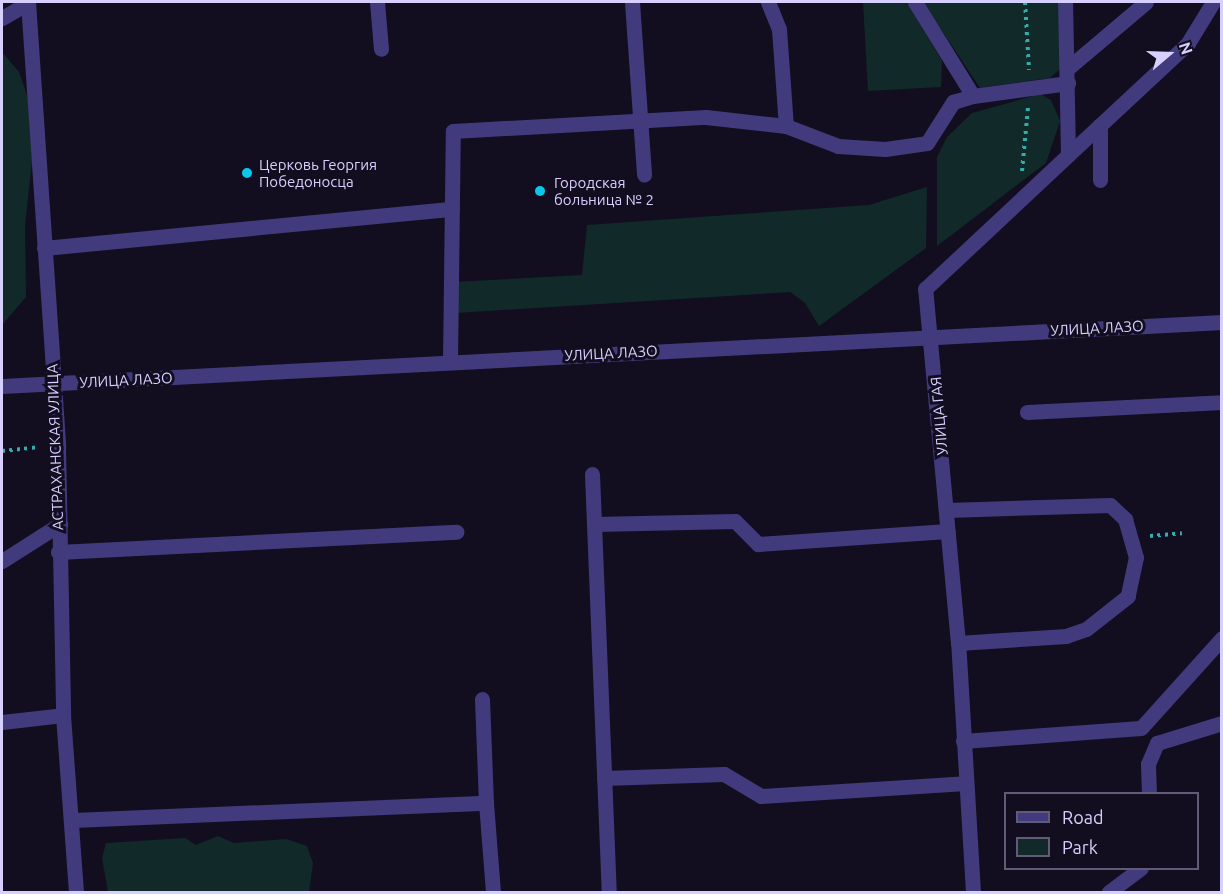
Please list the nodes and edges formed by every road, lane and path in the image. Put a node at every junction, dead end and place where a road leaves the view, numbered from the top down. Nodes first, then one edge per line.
1 (28, 2) edge
2 (377, 2) edge
3 (632, 2) edge
4 (768, 2) edge
5 (915, 2) edge
6 (1065, 2) edge
7 (1146, 2) edge
8 (1212, 2) edge
9 (2, 18) edge
10 (381, 49) dead end
11 (1068, 75) junction
12 (973, 96) junction
13 (640, 121) junction
14 (1100, 124) junction
15 (786, 126) junction
16 (1068, 155) junction
17 (644, 175) dead end
18 (1100, 180) dead end
19 (452, 209) junction
20 (44, 248) junction
21 (1221, 322) edge
22 (932, 335) junction
23 (450, 362) junction
24 (53, 384) junction
25 (2, 386) edge
26 (1221, 402) edge
27 (1027, 412) dead end
28 (58, 446) junction
29 (2, 451) edge
30 (592, 474) dead end
31 (947, 510) junction
32 (60, 524) junction
33 (594, 524) junction
34 (948, 531) junction
35 (456, 532) dead end
36 (1182, 533) dead end
37 (1132, 537) junction
38 (58, 552) junction
39 (2, 561) edge
40 (1221, 638) edge
41 (958, 643) junction
42 (482, 699) dead end
43 (63, 716) junction
44 (2, 722) edge
45 (1221, 723) edge
46 (963, 741) junction
47 (604, 778) junction
48 (966, 783) junction
49 (1149, 792) edge
50 (486, 803) junction
51 (73, 820) junction
52 (1138, 870) edge
53 (76, 892) edge
54 (493, 892) edge
55 (609, 892) edge
56 (973, 892) edge
57 (1109, 892) edge

1 - 9 street
1 - 20 street, АСТРАХАНСКАЯ УЛИЦА
2 - 10 street
3 - 13 street
4 - 15 street
5 - 12 street
6 - 11 street
7 - 11 street
8 - 14 street
11 - 12 street
11 - 16 street
12 - 15 street
13 - 15 street
13 - 17 street
13 - 19 street
14 - 16 street
14 - 18 street
16 - 22 street, УЛИЦА ГАЯ
19 - 20 street
19 - 23 street
20 - 24 street, АСТРАХАНСКАЯ УЛИЦА
21 - 22 street, УЛИЦА ЛАЗО
22 - 23 street, УЛИЦА ЛАЗО
22 - 31 street, УЛИЦА ГАЯ
23 - 24 street, УЛИЦА ЛАЗО
24 - 25 street, УЛИЦА ЛАЗО
24 - 28 street, АСТРАХАНСКАЯ УЛИЦА
26 - 27 street
28 - 29 path
28 - 32 street, АСТРАХАНСКАЯ УЛИЦА
30 - 33 street
31 - 34 street, УЛИЦА ГАЯ
31 - 37 street
32 - 38 street, АСТРАХАНСКАЯ УЛИЦА
32 - 39 street
33 - 34 street
33 - 47 street
34 - 41 street, УЛИЦА ГАЯ
35 - 38 street
36 - 37 path
37 - 41 street
38 - 43 street, АСТРАХАНСКАЯ УЛИЦА
40 - 46 street
41 - 46 street, УЛИЦА ГАЯ
42 - 50 street
43 - 44 street
43 - 51 street, АСТРАХАНСКАЯ УЛИЦА
45 - 49 street
46 - 48 street, УЛИЦА ГАЯ
47 - 48 street
47 - 55 street
48 - 56 street, УЛИЦА ГАЯ
50 - 51 street
50 - 54 street
51 - 53 street, АСТРАХАНСКАЯ УЛИЦА
52 - 57 street

